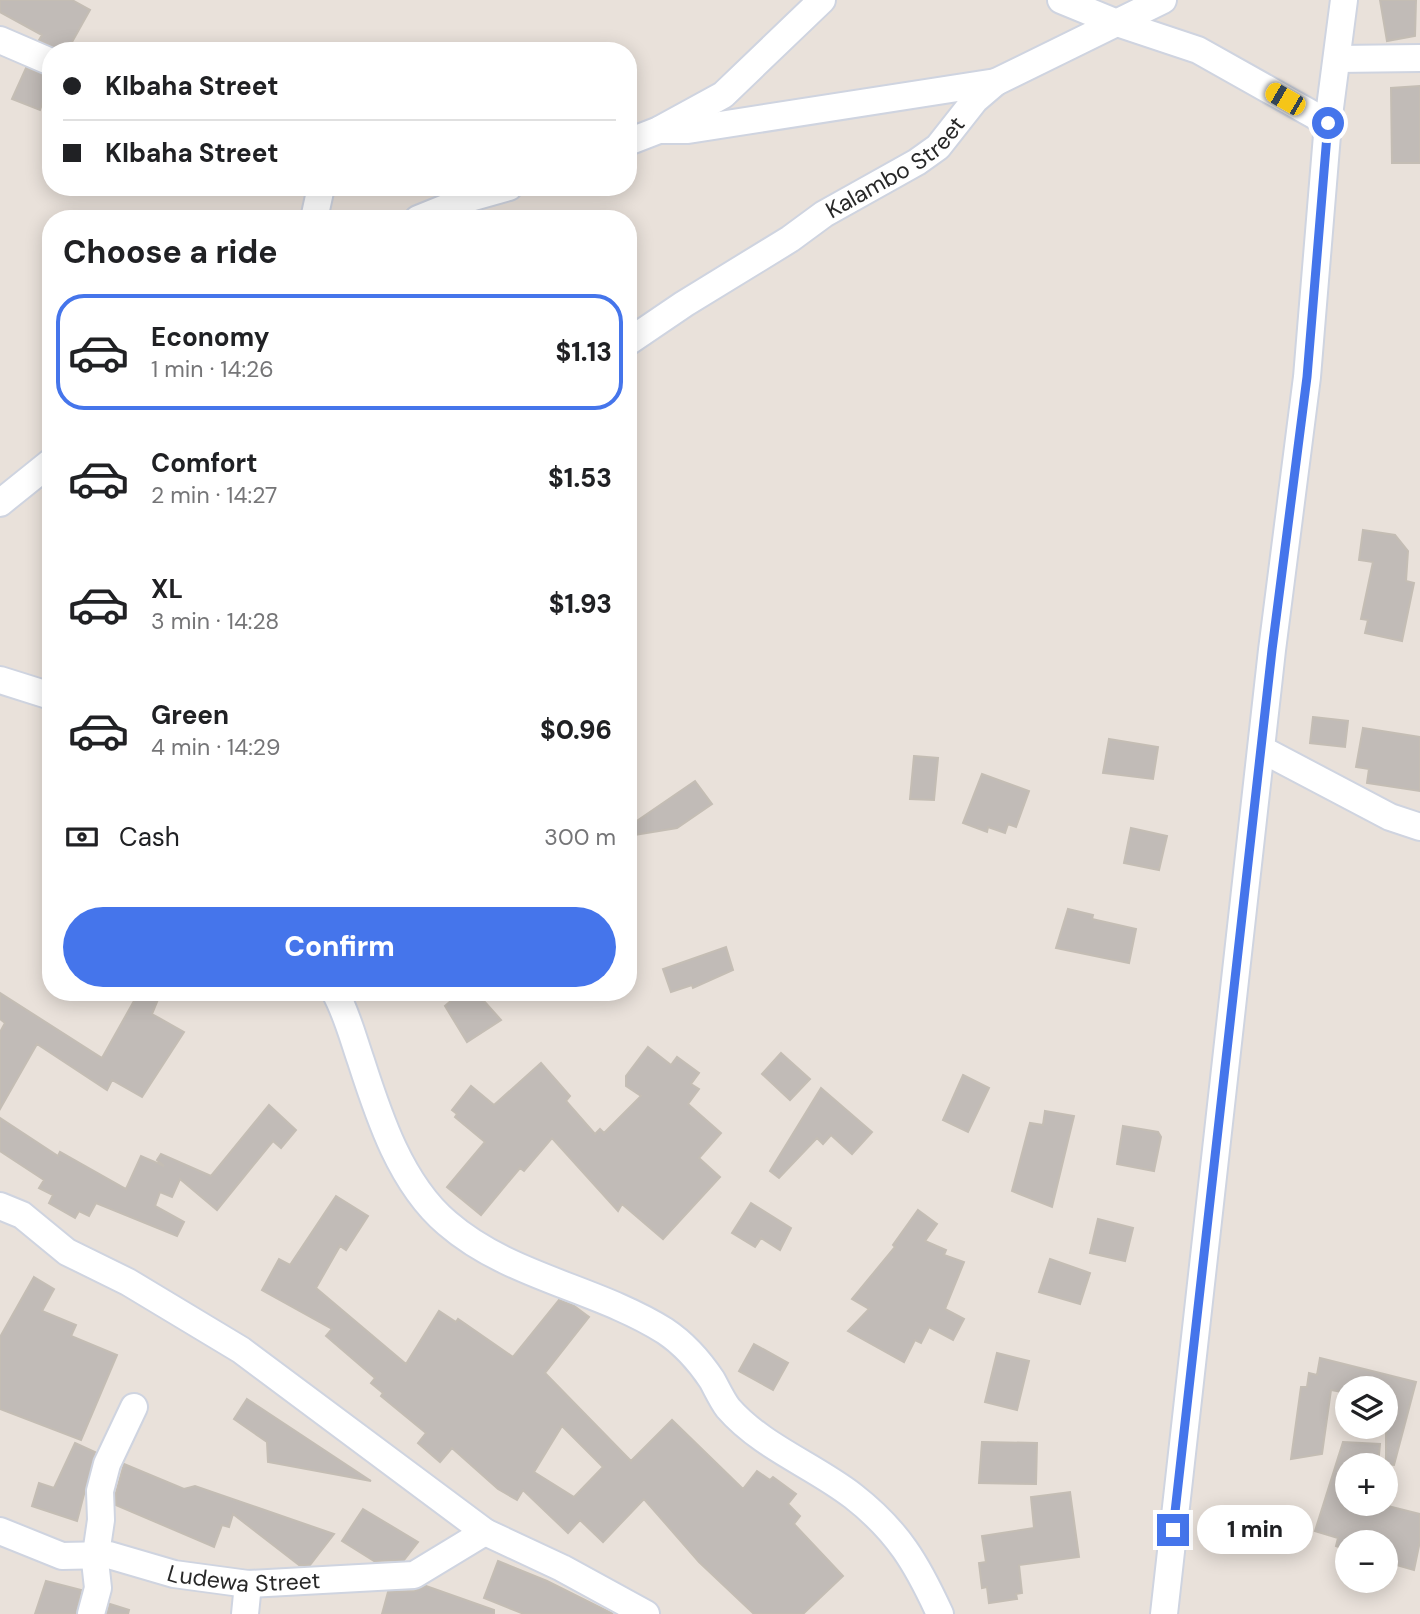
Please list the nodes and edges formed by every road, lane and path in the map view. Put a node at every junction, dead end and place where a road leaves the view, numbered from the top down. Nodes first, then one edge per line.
1 (822, 0) edge
2 (1061, 0) edge
3 (1163, 0) edge
4 (1344, 0) edge
5 (1117, 23) junction
6 (2, 41) edge
7 (42, 58) edge
8 (1420, 58) edge
9 (1337, 59) junction
10 (996, 82) junction
11 (1328, 123) junction
12 (659, 130) junction
13 (637, 139) edge
14 (480, 196) edge
15 (442, 210) edge
16 (637, 336) edge
17 (42, 469) edge
18 (0, 503) edge
19 (0, 680) edge
20 (40, 693) edge
21 (0, 700) edge
22 (1263, 750) junction
23 (1420, 827) edge
24 (340, 1001) edge
25 (0, 1206) edge
26 (134, 1407) dead end
27 (0, 1531) edge
28 (485, 1532) junction
29 (97, 1554) junction
30 (248, 1584) junction
31 (90, 1614) edge
32 (245, 1614) edge
33 (646, 1614) edge
34 (940, 1614) edge
35 (1164, 1614) edge

1 - 12 street
2 - 5 street
3 - 5 street, Kalambo Street
4 - 9 street
5 - 10 street, Kalambo Street
5 - 11 street
6 - 7 street
8 - 9 street
9 - 11 street
10 - 12 street
10 - 16 street, Kalambo Street
11 - 22 street
12 - 13 street
14 - 15 street
17 - 18 street
19 - 20 street
20 - 21 street
22 - 23 street
22 - 35 street
24 - 34 street
25 - 28 street
26 - 29 street
27 - 29 street, Ludewa Street
28 - 30 street, Ludewa Street
28 - 33 street
29 - 30 street, Ludewa Street
29 - 31 street
30 - 32 street

